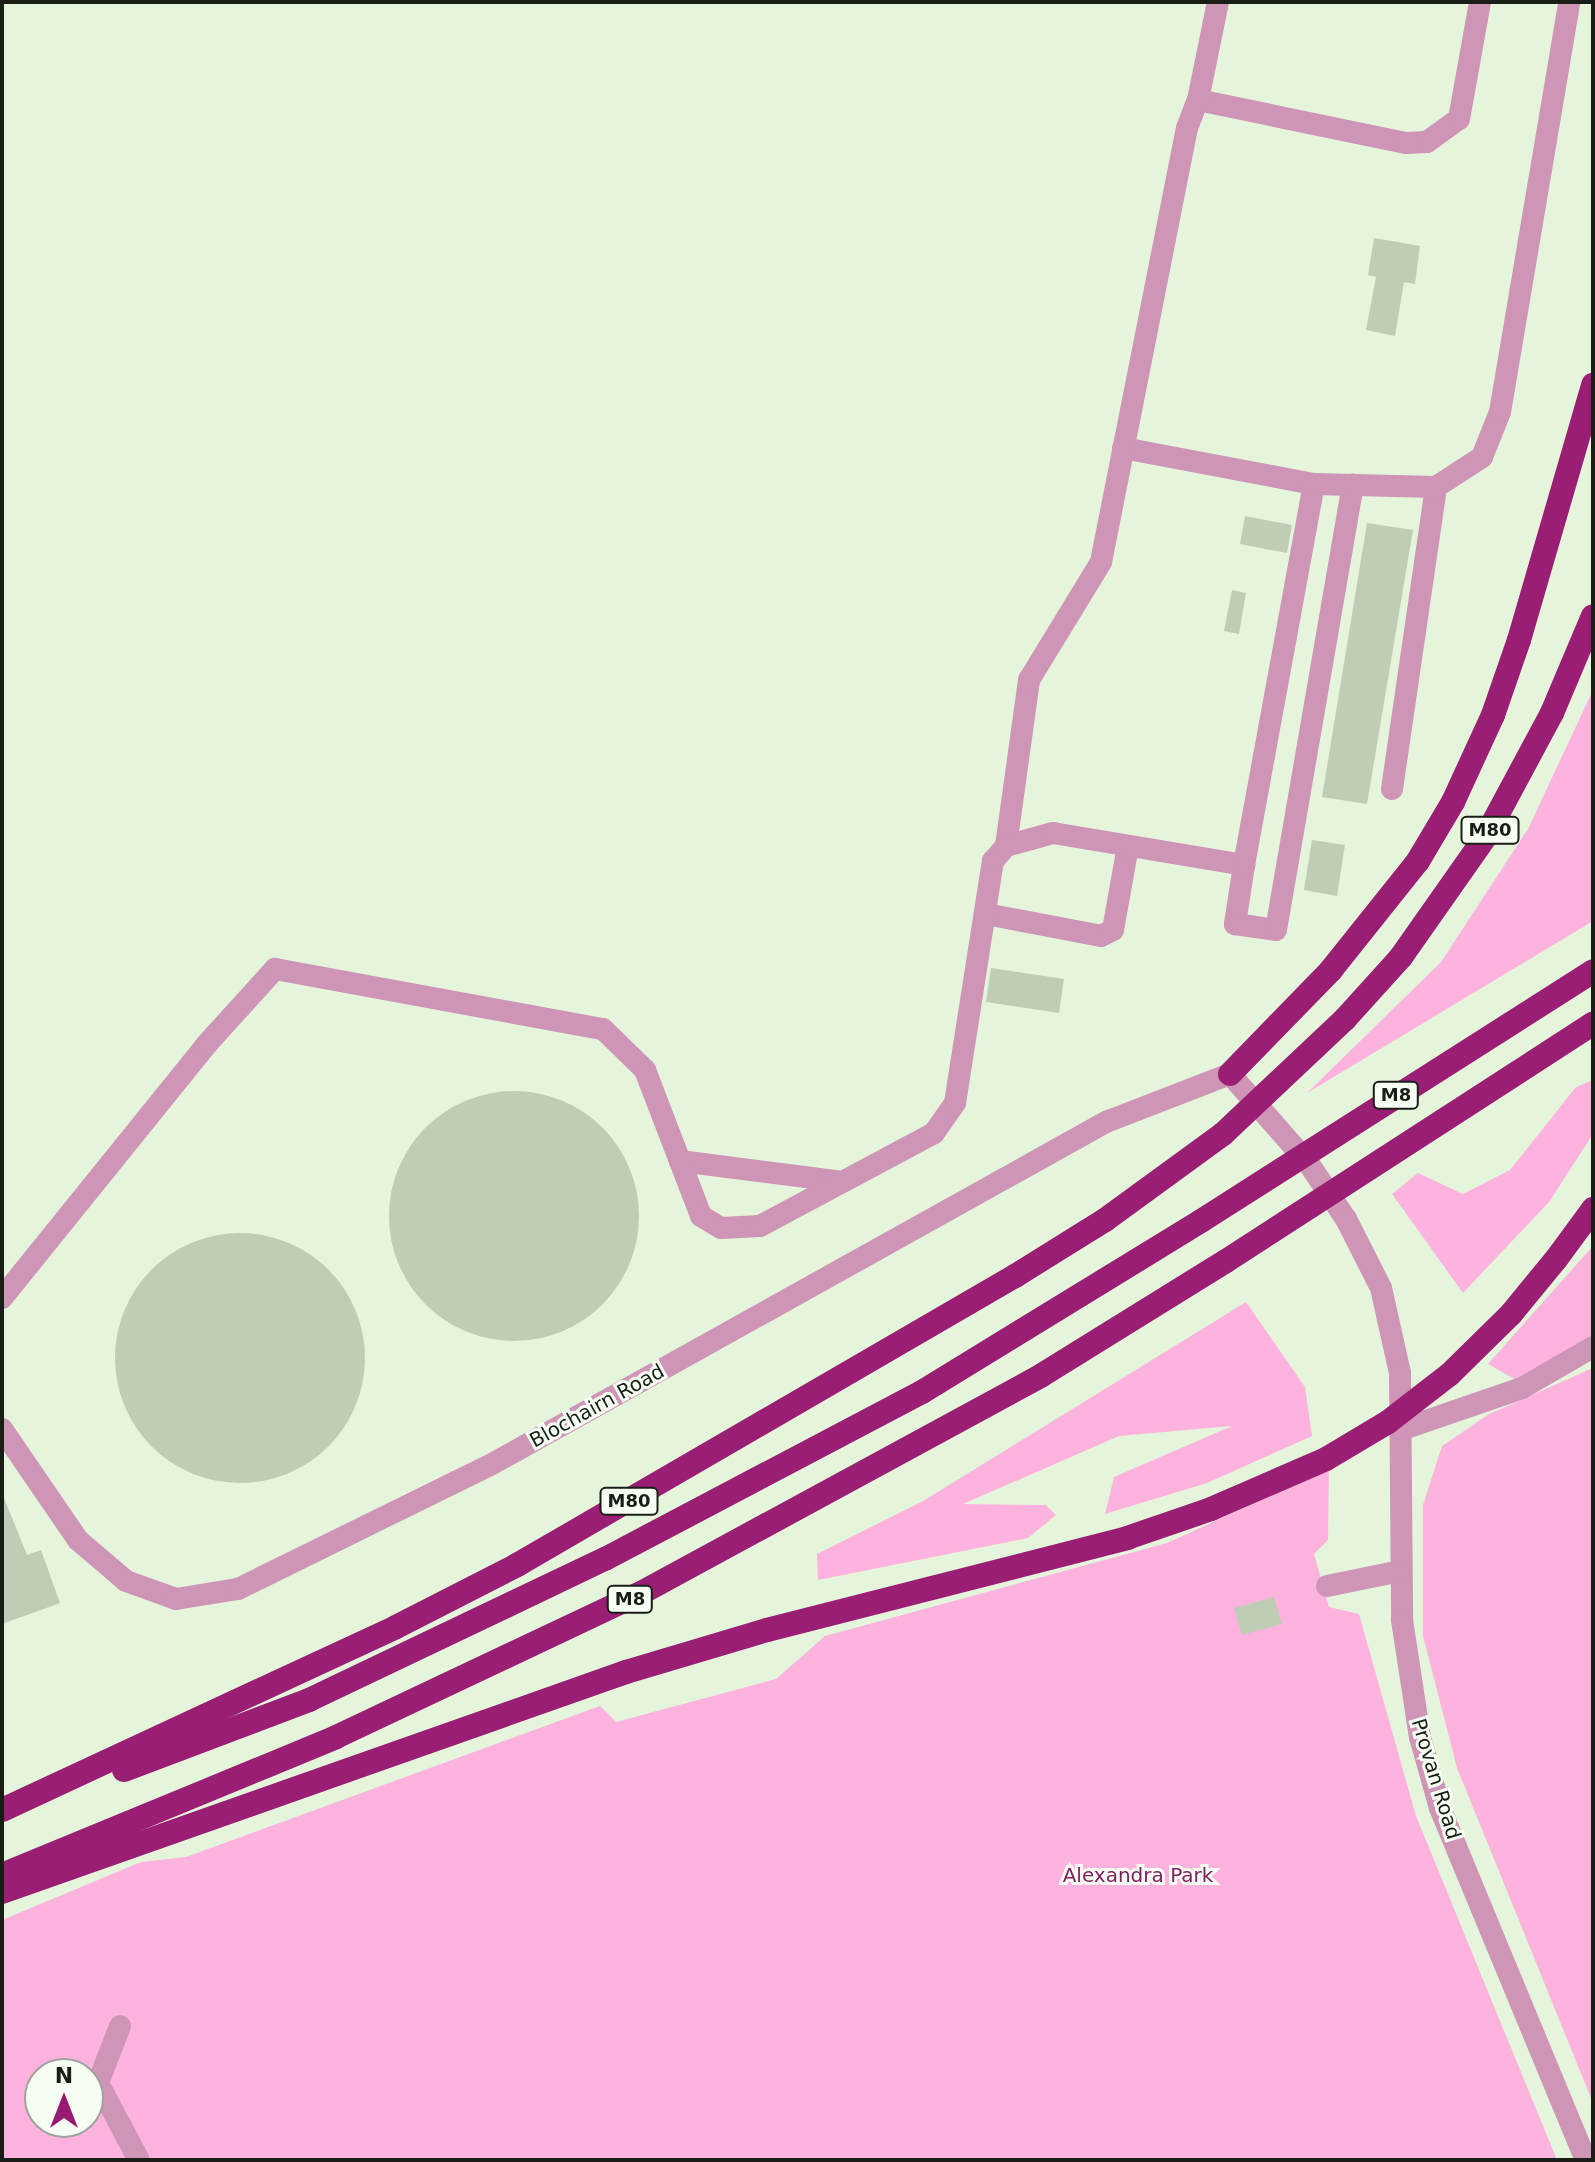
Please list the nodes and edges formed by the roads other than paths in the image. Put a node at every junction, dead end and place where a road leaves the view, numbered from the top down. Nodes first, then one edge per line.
1 (1218, 2) edge
2 (1480, 2) edge
3 (1569, 2) edge
4 (1198, 100) junction
5 (1593, 385) edge
6 (1123, 448) junction
7 (1314, 484) junction
8 (1353, 485) junction
9 (1436, 487) junction
10 (1593, 616) edge
11 (1392, 789) dead end
12 (1006, 846) junction
13 (1128, 846) junction
14 (1244, 865) junction
15 (986, 914) junction
16 (1593, 971) edge
17 (1593, 1024) edge
18 (1230, 1074) junction
19 (680, 1161) junction
20 (843, 1182) junction
21 (1593, 1209) edge
22 (2, 1298) edge
23 (1593, 1347) edge
24 (2, 1429) edge
25 (1403, 1429) junction
26 (1400, 1571) junction
27 (1327, 1586) dead end
28 (2, 1810) edge
29 (2, 1816) edge
30 (2, 1875) edge
31 (2, 1892) edge
32 (120, 2026) dead end
33 (139, 2160) edge
34 (1586, 2160) edge

1 - 4 street
2 - 4 street
3 - 9 street
4 - 6 street
5 - 18 highway
6 - 7 street
6 - 12 street
7 - 8 street
7 - 14 street
8 - 9 street
8 - 14 street
9 - 11 street
10 - 28 highway, M80, bridge
12 - 13 street
12 - 15 street
13 - 14 street
13 - 15 street
15 - 20 street
16 - 29 highway, M8, bridge
17 - 30 highway, M8, bridge
18 - 24 street, Blochairn Road
18 - 25 street, Provan Road
19 - 20 street
19 - 20 street
19 - 22 street
21 - 31 highway, bridge
23 - 25 street
25 - 26 street, Provan Road
26 - 27 street
26 - 34 street, Provan Road
32 - 33 street

